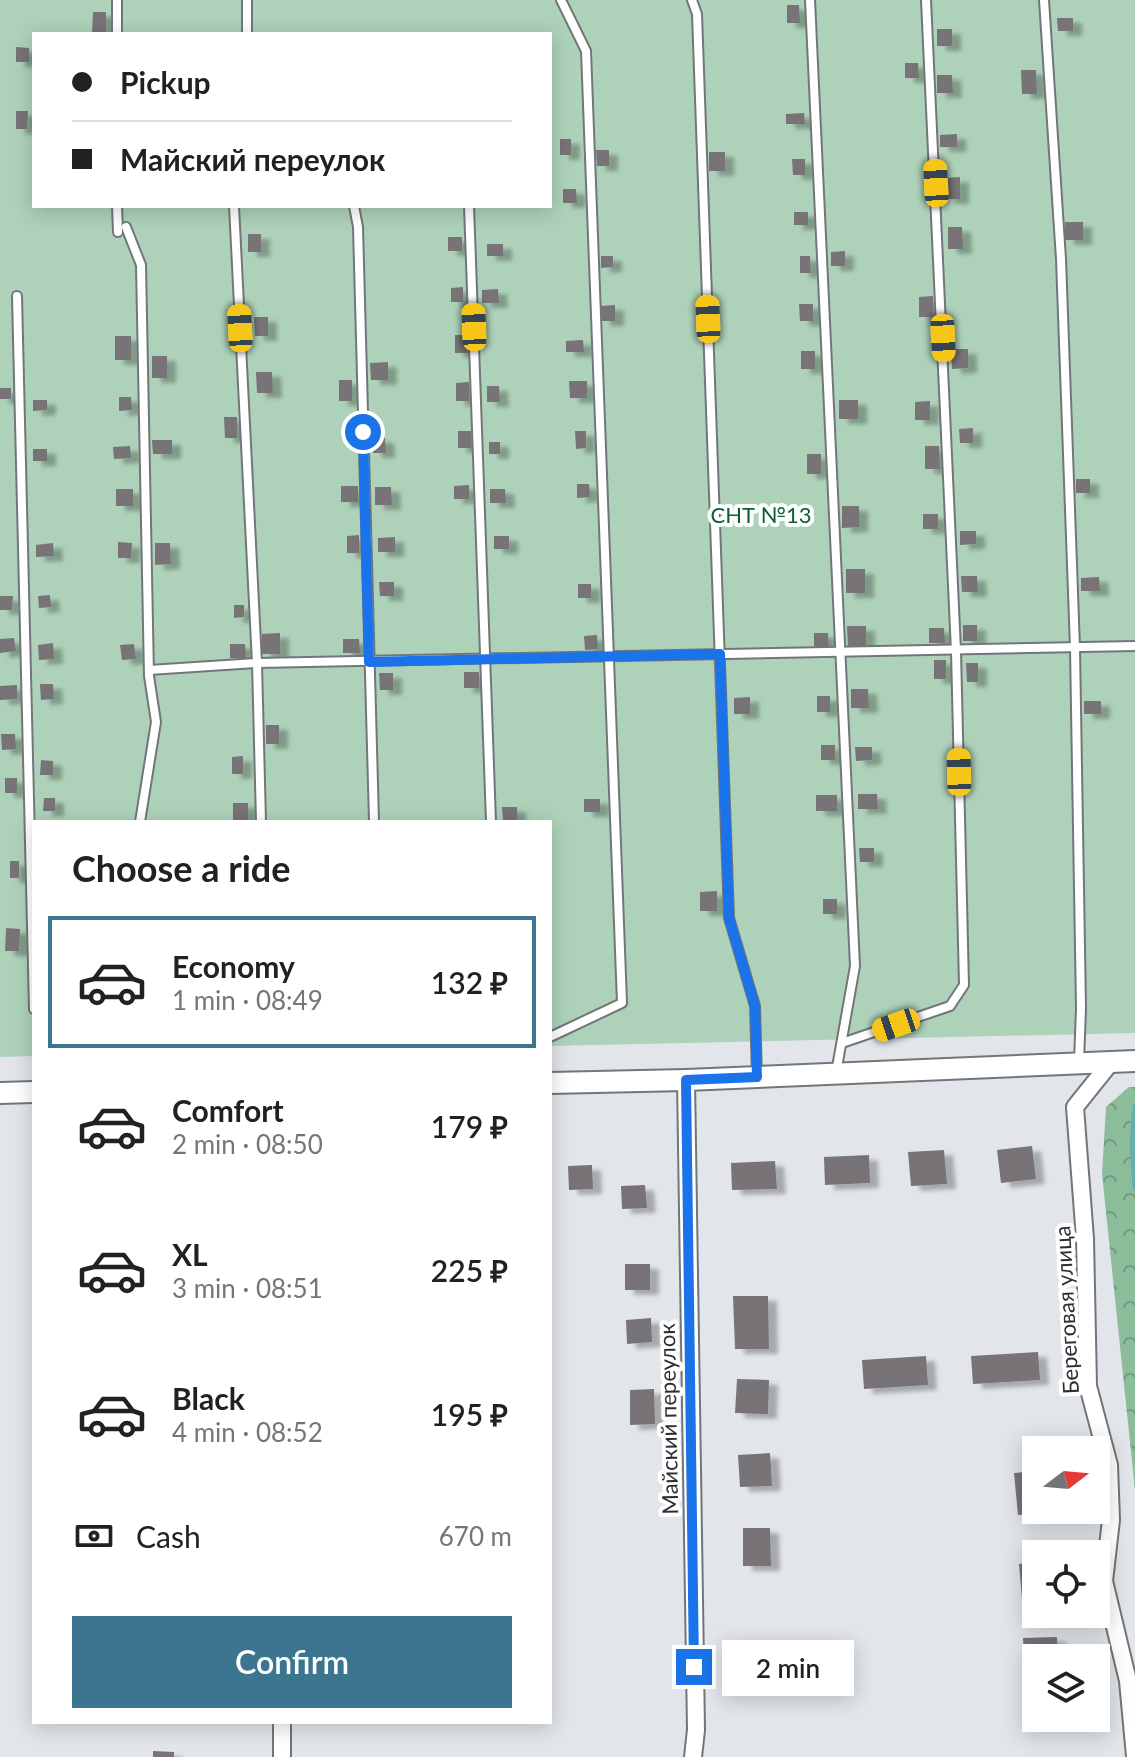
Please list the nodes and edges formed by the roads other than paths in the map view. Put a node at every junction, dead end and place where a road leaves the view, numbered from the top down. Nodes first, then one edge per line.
1 (117, 0) edge
2 (247, 0) edge
3 (561, 0) edge
4 (692, 0) edge
5 (810, 0) edge
6 (926, 0) edge
7 (1044, 0) edge
8 (117, 32) edge
9 (247, 32) edge
10 (117, 208) edge
11 (234, 208) edge
12 (354, 208) edge
13 (469, 208) edge
14 (126, 227) dead end
15 (118, 232) dead end
16 (17, 296) dead end
17 (1135, 646) edge
18 (1075, 648) junction
19 (956, 651) junction
20 (840, 652) junction
21 (720, 654) junction
22 (609, 657) junction
23 (485, 661) junction
24 (369, 662) junction
25 (257, 663) junction
26 (149, 670) junction
27 (140, 820) edge
28 (261, 820) edge
29 (374, 820) edge
30 (491, 820) edge
31 (32, 925) edge
32 (552, 1036) edge
33 (842, 1043) junction
34 (1135, 1061) edge
35 (1079, 1062) junction
36 (1111, 1062) junction
37 (836, 1074) junction
38 (757, 1077) junction
39 (686, 1080) junction
40 (552, 1083) edge
41 (32, 1092) edge
42 (0, 1093) edge
43 (282, 1724) edge
44 (1135, 1756) edge
45 (282, 1757) edge
46 (693, 1757) edge

1 - 8 lane
2 - 9 lane
3 - 22 lane
4 - 21 lane
5 - 20 lane
6 - 19 lane
7 - 18 lane
10 - 15 lane
11 - 25 lane
12 - 24 lane
13 - 23 lane
14 - 26 lane
16 - 31 lane
17 - 18 lane
18 - 19 lane
18 - 35 lane
19 - 20 lane
19 - 33 lane
20 - 21 lane
20 - 33 lane
21 - 22 lane
21 - 38 lane
22 - 23 lane
22 - 32 lane
23 - 24 lane
23 - 30 lane
24 - 25 lane
24 - 29 lane
25 - 26 lane
25 - 28 lane
26 - 27 lane
33 - 37 lane
34 - 36 street
35 - 36 street
35 - 37 street
36 - 44 street, Береговая улица
37 - 38 street
38 - 39 street
39 - 40 street
39 - 46 street, Майский переулок
41 - 42 street
43 - 45 street

